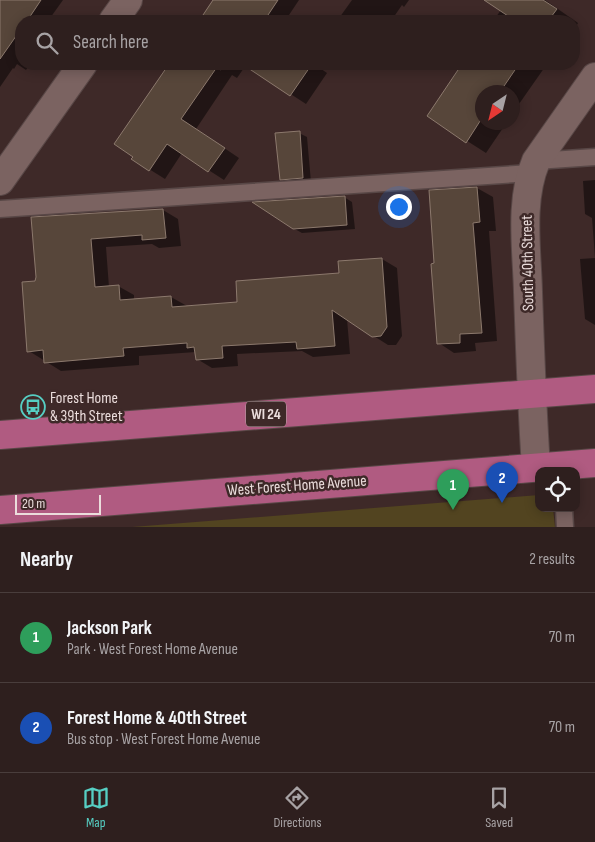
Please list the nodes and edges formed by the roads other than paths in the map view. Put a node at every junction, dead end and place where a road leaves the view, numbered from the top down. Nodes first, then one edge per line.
1 (128, 0) edge
2 (117, 15) edge
3 (79, 70) edge
4 (595, 78) edge
5 (595, 157) edge
6 (534, 167) junction
7 (0, 181) edge
8 (0, 209) edge
9 (595, 389) edge
10 (532, 393) junction
11 (0, 435) edge
12 (595, 462) edge
13 (538, 467) edge
14 (554, 467) edge
15 (535, 469) edge
16 (0, 510) edge
17 (564, 512) edge
18 (565, 527) edge

1 - 2 street
3 - 7 street
4 - 6 street, South 40th Street
5 - 6 lane
6 - 8 lane
6 - 10 street, South 40th Street
9 - 10 main road, WI 24
10 - 11 main road, WI 24
10 - 13 street, South 40th Street
12 - 14 main road, West Forest Home Avenue
15 - 16 main road, West Forest Home Avenue
17 - 18 lane

